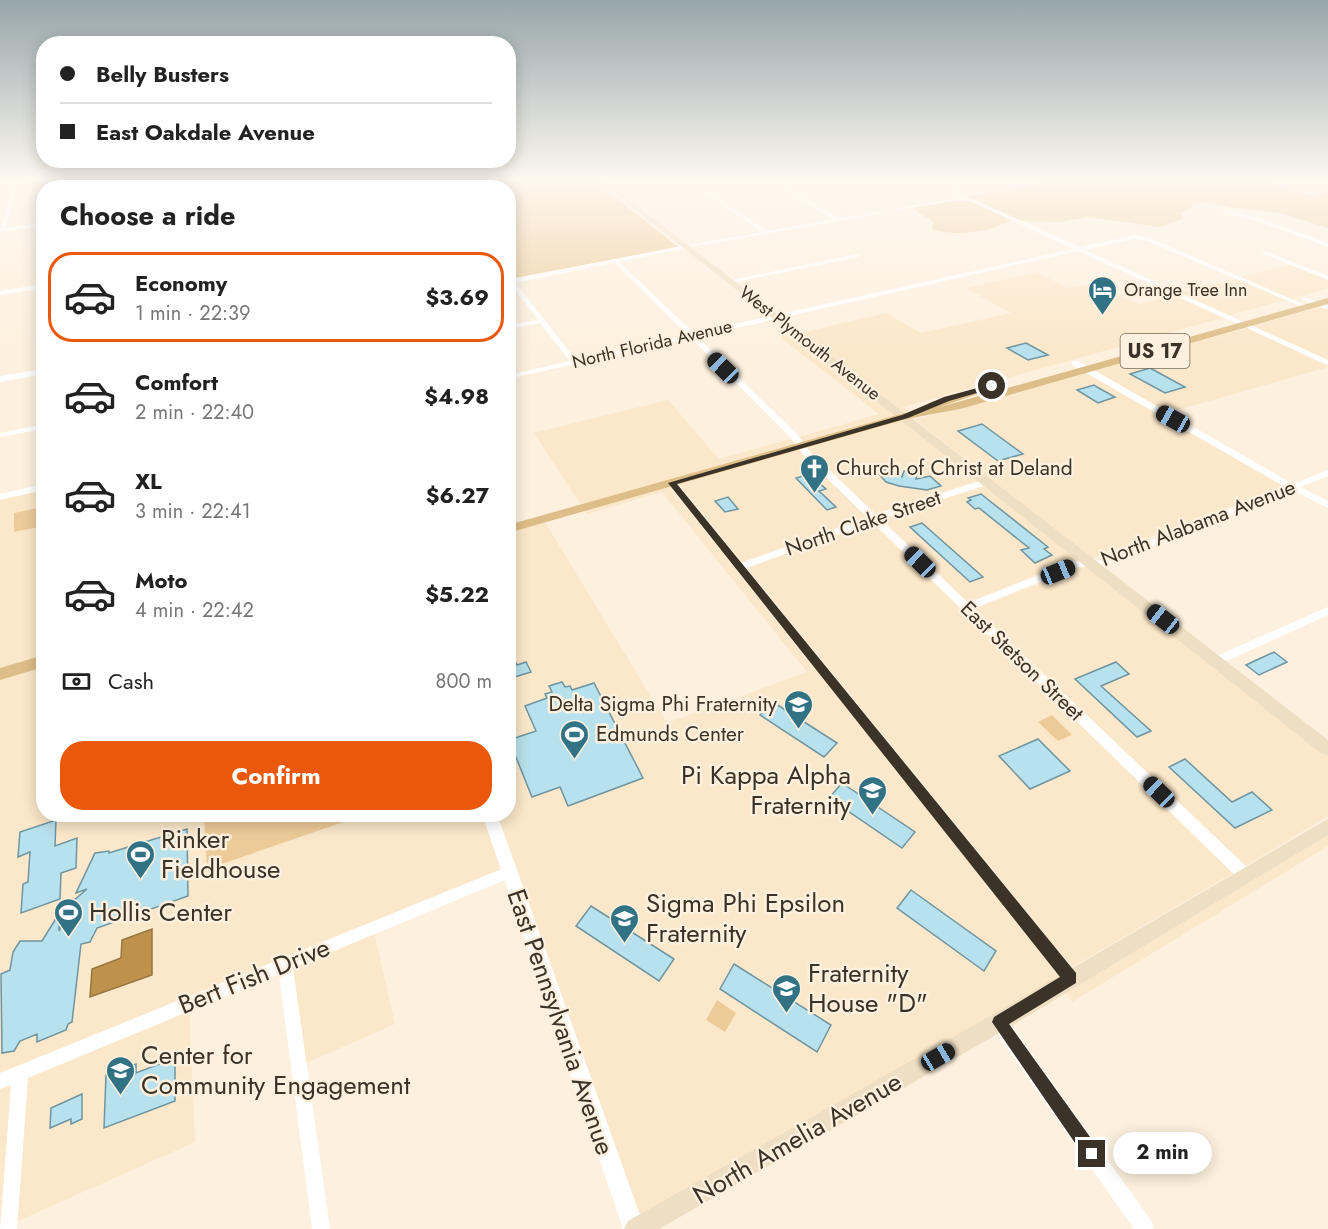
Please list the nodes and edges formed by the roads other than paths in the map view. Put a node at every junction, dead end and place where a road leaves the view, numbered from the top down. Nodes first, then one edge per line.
1 (676, 238) edge
2 (736, 238) edge
3 (1056, 238) edge
4 (1128, 238) edge
5 (1149, 238) edge
6 (1312, 238) edge
7 (1328, 244) edge
8 (687, 247) junction
9 (1079, 249) junction
10 (1265, 253) dead end
11 (857, 256) dead end
12 (616, 261) junction
13 (1328, 278) edge
14 (516, 281) edge
15 (730, 281) junction
16 (36, 287) edge
17 (516, 290) edge
18 (1328, 292) edge
19 (0, 293) edge
20 (1293, 302) junction
21 (1306, 303) junction
22 (1325, 304) edge
23 (775, 316) junction
24 (1229, 319) junction
25 (541, 321) junction
26 (1245, 325) junction
27 (516, 326) edge
28 (690, 336) junction
29 (573, 362) junction
30 (1075, 363) junction
31 (1328, 363) edge
32 (1087, 370) junction
33 (36, 372) edge
34 (516, 375) edge
35 (0, 379) edge
36 (905, 416) junction
37 (36, 428) edge
38 (0, 435) edge
39 (801, 446) junction
40 (1328, 473) edge
41 (987, 482) junction
42 (672, 483) junction
43 (1292, 488) junction
44 (36, 489) edge
45 (0, 497) edge
46 (1328, 505) edge
47 (874, 518) junction
48 (516, 527) edge
49 (1092, 563) junction
50 (740, 567) junction
51 (967, 608) junction
52 (1328, 611) edge
53 (1216, 661) junction
54 (36, 663) edge
55 (0, 674) edge
56 (1328, 749) edge
57 (492, 822) edge
58 (1328, 826) edge
59 (509, 872) junction
60 (1245, 875) junction
61 (285, 963) junction
62 (1071, 978) junction
63 (999, 1022) junction
64 (20, 1073) junction
65 (0, 1081) edge
66 (8, 1229) edge
67 (321, 1229) edge
68 (635, 1229) edge
69 (1145, 1229) edge

1 - 8 main road, West Plymouth Avenue
2 - 8 street
3 - 9 street
4 - 9 street, North Florida Avenue
5 - 20 street, North Florida Avenue
6 - 7 street
8 - 12 street
8 - 15 main road, West Plymouth Avenue
9 - 23 street, North Florida Avenue
9 - 24 street
10 - 13 street
11 - 15 street
12 - 14 street
12 - 28 street, East Stetson Street
15 - 23 main road, West Plymouth Avenue
16 - 19 street
17 - 25 street
18 - 21 main road, US 17
20 - 21 main road, US 17
20 - 24 main road, US 17
21 - 22 main road, US 17
21 - 26 main road, US 17
23 - 28 street, North Florida Avenue
23 - 36 main road, West Plymouth Avenue
24 - 26 street
24 - 30 main road, US 17
25 - 27 street
25 - 29 street
26 - 31 street
26 - 32 main road, US 17
28 - 29 street, North Florida Avenue
28 - 39 street, East Stetson Street
29 - 34 street, North Florida Avenue
30 - 32 street
30 - 36 main road, US 17
32 - 36 main road, US 17
32 - 43 street
33 - 35 street
36 - 39 main road, US 17
36 - 41 main road, West Plymouth Avenue
37 - 38 street
39 - 42 main road, US 17
39 - 47 street, East Stetson Street
40 - 43 street, North Alabama Avenue
41 - 47 street, North Clake Street
41 - 49 main road, West Plymouth Avenue
42 - 48 main road, US 17
42 - 50 street
43 - 46 street
43 - 49 street, North Alabama Avenue
44 - 45 street
47 - 50 street, North Clake Street
47 - 51 street, East Stetson Street
49 - 51 street, North Alabama Avenue
49 - 53 main road, West Plymouth Avenue
50 - 62 street
51 - 60 street, East Stetson Street
52 - 53 street
53 - 56 main road, West Plymouth Avenue
54 - 55 main road
57 - 59 street, East Pennsylvania Avenue
58 - 60 main road, North Amelia Avenue
59 - 61 street, Bert Fish Drive
59 - 68 street, East Pennsylvania Avenue
60 - 62 main road, North Amelia Avenue
61 - 64 street, Bert Fish Drive
61 - 67 street
62 - 63 main road, North Amelia Avenue
63 - 68 main road, North Amelia Avenue
63 - 69 street
64 - 65 street, Bert Fish Drive
64 - 66 street

